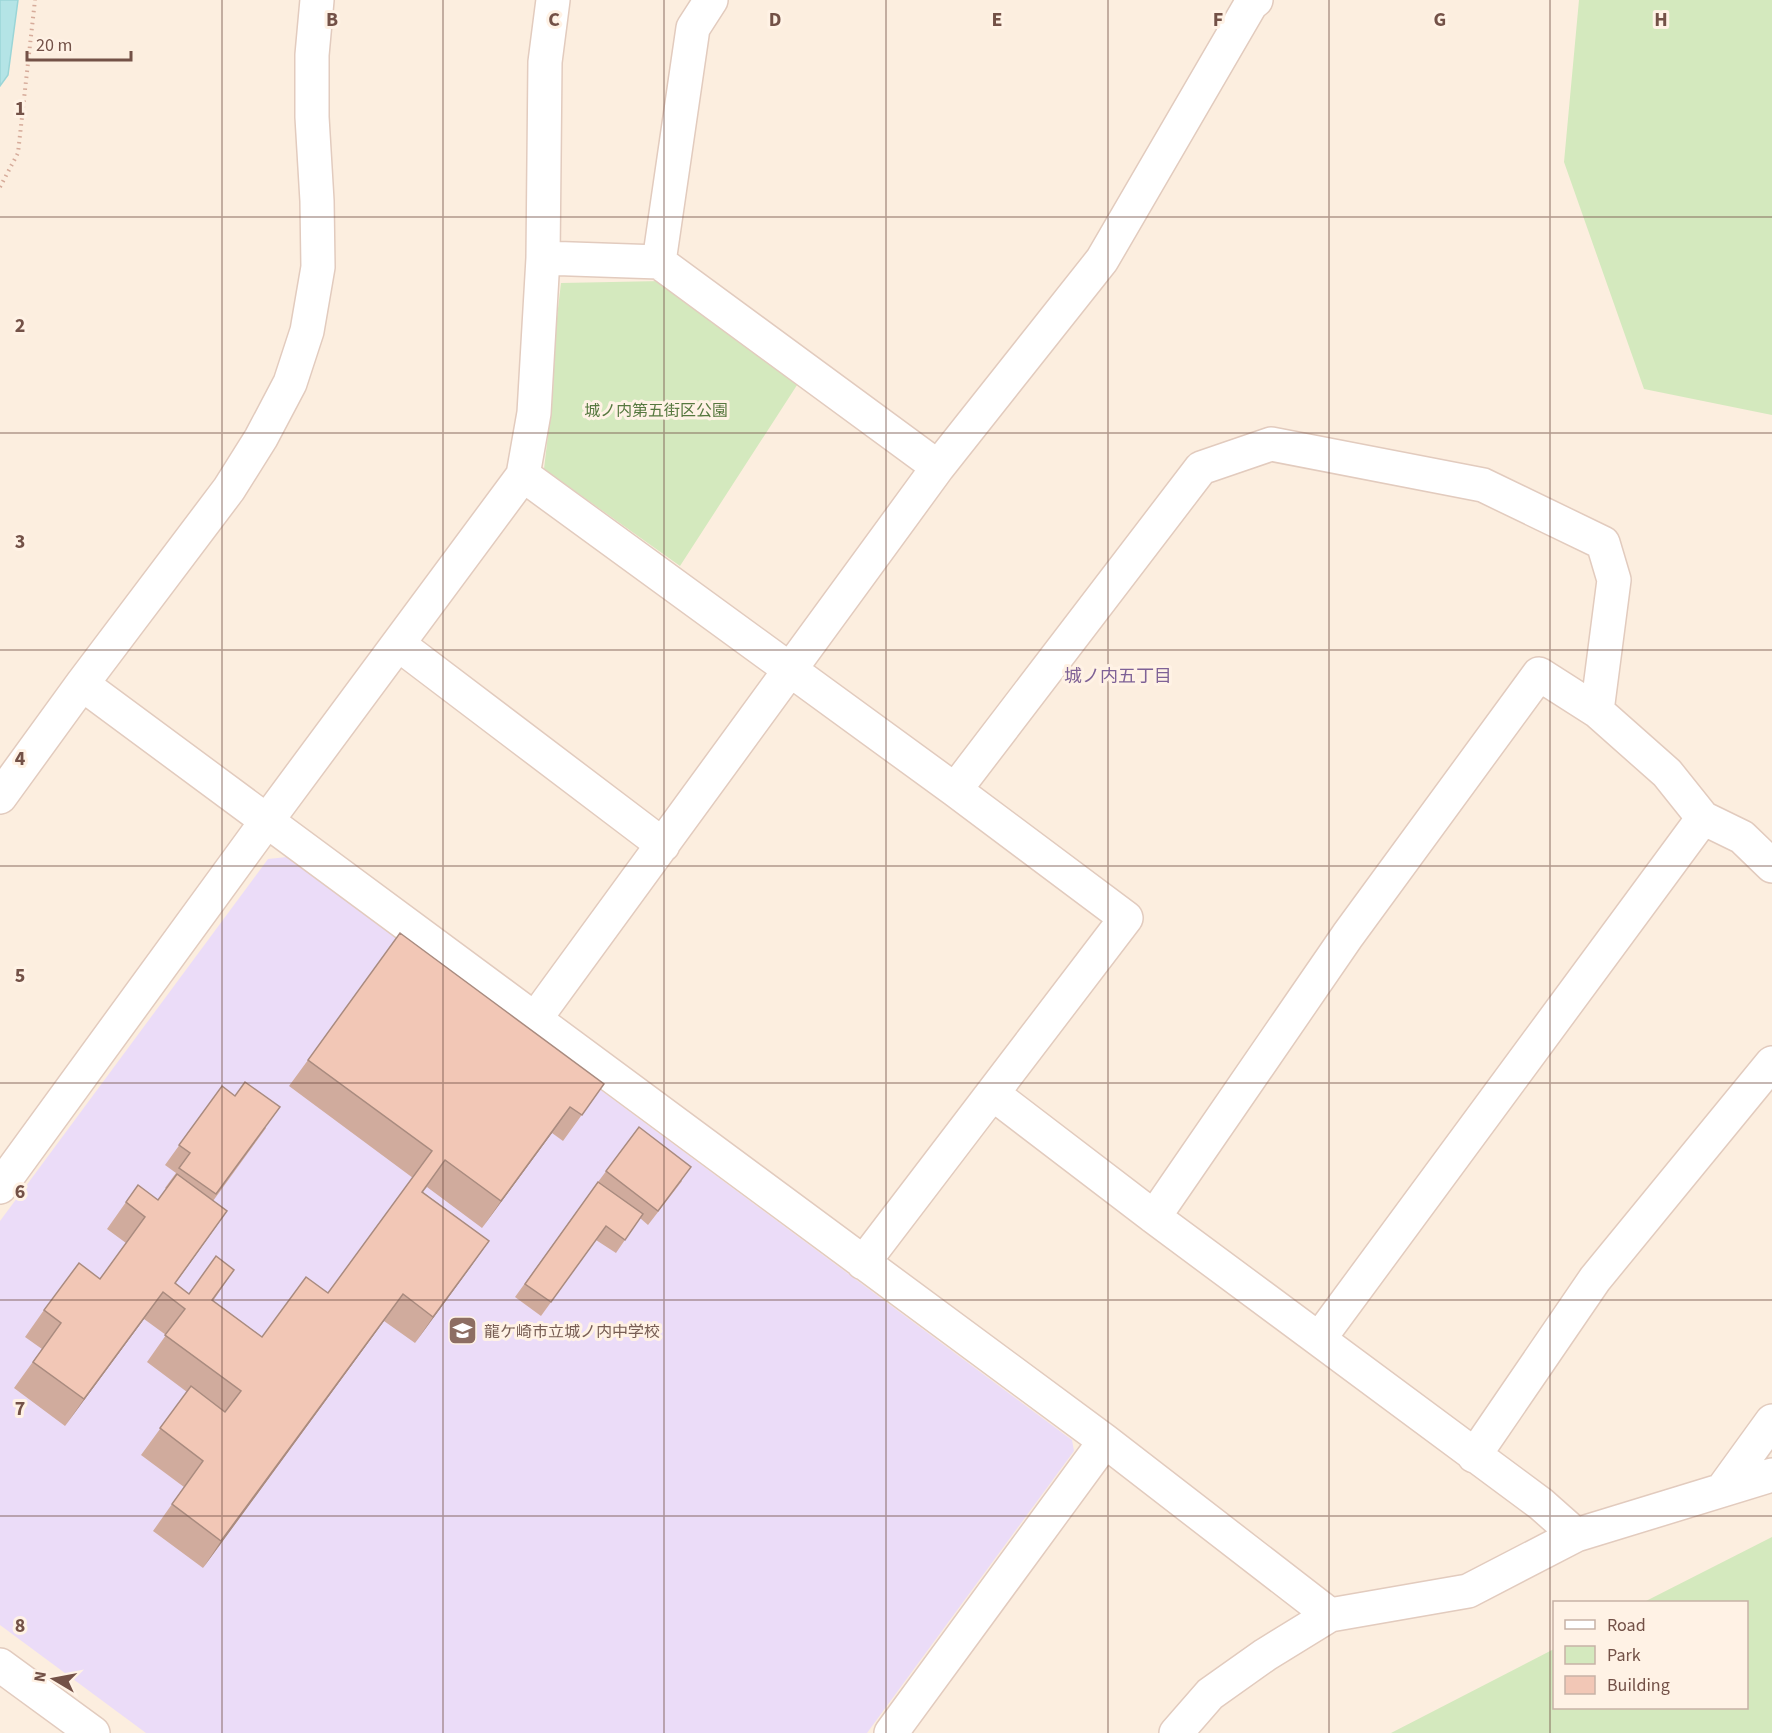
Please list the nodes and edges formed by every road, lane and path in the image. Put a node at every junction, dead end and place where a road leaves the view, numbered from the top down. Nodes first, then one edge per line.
1 (35, 0) edge
2 (317, 0) edge
3 (553, 0) edge
4 (711, 0) edge
5 (1256, 0) edge
6 (0, 187) edge
7 (543, 258) junction
8 (659, 262) junction
9 (938, 467) junction
10 (523, 475) junction
11 (398, 645) junction
12 (790, 671) junction
13 (82, 684) junction
14 (1597, 711) junction
15 (955, 790) junction
16 (0, 797) edge
17 (1703, 818) junction
18 (266, 822) junction
19 (663, 844) junction
20 (1772, 866) edge
21 (535, 1018) junction
22 (1772, 1064) edge
23 (993, 1094) junction
24 (0, 1187) edge
25 (1154, 1217) junction
26 (863, 1263) junction
27 (1319, 1339) junction
28 (1772, 1421) edge
29 (1105, 1441) junction
30 (1474, 1456) junction
31 (1772, 1475) edge
32 (1722, 1490) junction
33 (1576, 1535) junction
34 (1330, 1615) junction
35 (0, 1665) edge
36 (93, 1733) edge
37 (891, 1733) edge
38 (1176, 1733) edge

1 - 6 path
2 - 13 street
3 - 7 street
4 - 8 street
5 - 9 street
7 - 8 street
7 - 10 street
8 - 9 street
9 - 12 street
10 - 11 street
10 - 12 street
11 - 18 street
11 - 19 street
12 - 15 street
12 - 19 street
13 - 16 street
13 - 18 street
14 - 15 street
14 - 17 street
14 - 25 street
15 - 23 street
17 - 20 street
17 - 27 street
18 - 21 street
18 - 24 street
19 - 21 street
21 - 26 street
22 - 30 street
23 - 25 street
23 - 26 street
25 - 27 street
26 - 29 street
27 - 30 street
28 - 32 street
29 - 34 street
29 - 37 street
30 - 33 street
31 - 32 street
32 - 33 street
33 - 34 street
34 - 38 street
35 - 36 street

